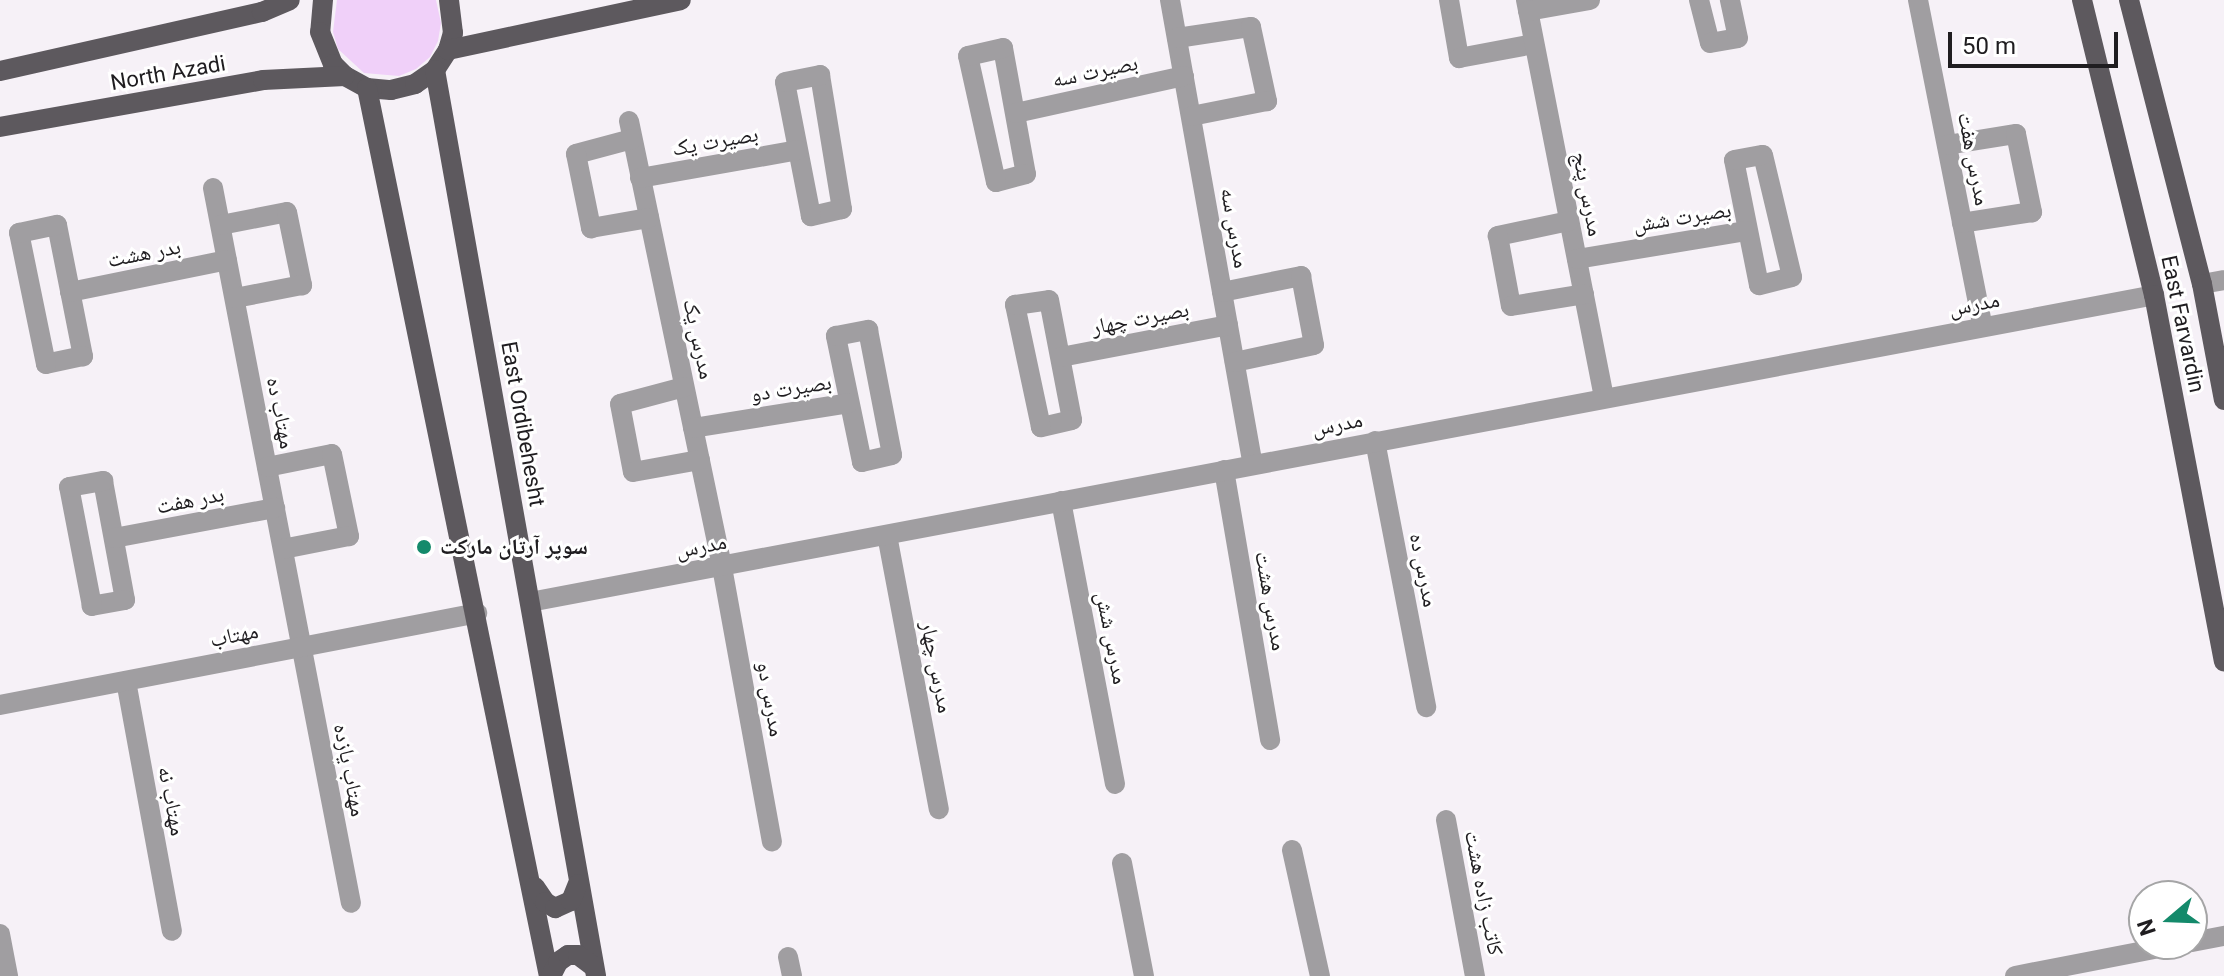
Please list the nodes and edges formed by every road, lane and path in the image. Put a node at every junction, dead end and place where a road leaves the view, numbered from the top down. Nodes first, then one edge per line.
1 (290, 0) edge
2 (323, 0) edge
3 (449, 0) edge
4 (681, 0) edge
5 (1170, 0) edge
6 (1449, 0) edge
7 (1590, 0) edge
8 (1699, 0) edge
9 (1730, 0) edge
10 (1918, 0) edge
11 (2082, 0) edge
12 (2129, 0) edge
13 (1527, 6) edge
14 (1177, 38) junction
15 (1534, 44) junction
16 (448, 50) junction
17 (435, 70) junction
18 (0, 71) edge
19 (345, 76) junction
20 (1184, 76) junction
21 (367, 88) junction
22 (1016, 113) junction
23 (1191, 116) junction
24 (0, 127) edge
25 (1947, 145) junction
26 (798, 150) junction
27 (640, 178) junction
28 (213, 188) dead end
29 (649, 218) junction
30 (1569, 221) junction
31 (1962, 223) junction
32 (221, 225) junction
33 (1747, 231) junction
34 (1577, 259) junction
35 (227, 260) junction
36 (2224, 280) edge
37 (2202, 284) junction
38 (70, 292) junction
39 (1222, 292) junction
40 (1584, 294) junction
41 (2154, 295) junction
42 (235, 298) junction
43 (1228, 325) junction
44 (1983, 327) junction
45 (1061, 357) junction
46 (1235, 362) junction
47 (684, 387) junction
48 (1604, 397) junction
49 (2224, 400) edge
50 (849, 403) junction
51 (693, 428) junction
52 (1375, 441) junction
53 (700, 460) junction
54 (1253, 465) junction
55 (267, 467) junction
56 (1224, 470) junction
57 (1061, 501) junction
58 (275, 508) junction
59 (887, 535) junction
60 (114, 538) junction
61 (283, 549) junction
62 (722, 567) junction
63 (530, 602) junction
64 (477, 613) junction
65 (302, 647) junction
66 (2224, 661) edge
67 (126, 681) junction
68 (0, 705) edge
69 (1426, 707) dead end
70 (1270, 740) dead end
71 (1115, 784) dead end
72 (939, 809) dead end
73 (1446, 820) dead end
74 (772, 841) dead end
75 (1292, 850) dead end
76 (1122, 863) dead end
77 (531, 880) junction
78 (578, 884) junction
79 (351, 903) dead end
80 (172, 931) dead end
81 (0, 934) edge
82 (2130, 960) edge
83 (2105, 968) edge
84 (595, 971) edge
85 (8, 976) edge
86 (550, 976) edge
87 (1144, 976) edge
88 (1320, 976) edge
89 (1475, 976) edge
90 (2015, 976) edge

1 - 18 main road, North Azadi
2 - 19 main road
3 - 16 main road
4 - 16 main road
5 - 14 street, مدرس سه
6 - 15 street
7 - 13 street
8 - 9 street
10 - 25 street, مدرس هفت
11 - 41 main road, East Farvardin
12 - 37 main road, East Farvardin
13 - 15 street, مدرس پنج
14 - 20 street, مدرس سه
14 - 23 street
15 - 30 street, مدرس پنج
16 - 17 main road
17 - 21 main road
17 - 63 main road, East Ordibehesht
19 - 21 main road
19 - 24 main road, North Azadi
20 - 22 street, بصیرت سه
20 - 23 street, مدرس سه
21 - 64 main road
22 - 22 street
23 - 39 street, مدرس سه
25 - 31 street, مدرس هفت
25 - 31 street
26 - 26 street
26 - 27 street, بصیرت یک
27 - 29 street, مدرس یک
27 - 29 street, مدرس یک
28 - 32 street, مهتاب ده
29 - 47 street, مدرس یک
30 - 34 street, مدرس پنج
30 - 40 street
31 - 44 street, مدرس هفت
32 - 35 street, مهتاب ده
32 - 42 street
33 - 33 street
33 - 34 street, بصیرت شش
34 - 40 street, مدرس پنج
35 - 38 street, بدر هشت
35 - 42 street, مهتاب ده
36 - 37 street
37 - 49 main road, East Farvardin
38 - 38 street
39 - 43 street, مدرس سه
39 - 46 street
40 - 48 street, مدرس پنج
41 - 44 street, مدرس
41 - 66 main road, East Farvardin
42 - 55 street, مهتاب ده
43 - 45 street, بصیرت چهار
43 - 46 street, مدرس سه
44 - 48 street, مدرس
45 - 45 street
46 - 54 street, مدرس سه
47 - 51 street, مدرس یک
47 - 53 street
48 - 52 street, مدرس
50 - 50 street
50 - 51 street, بصیرت دو
51 - 53 street, مدرس یک
52 - 54 street, مدرس
52 - 69 street, مدرس ده
53 - 62 street, مدرس یک
54 - 56 street, مدرس
55 - 58 street, مهتاب ده
55 - 61 street
56 - 57 street, مدرس
56 - 70 street, مدرس هشت
57 - 59 street, مدرس
57 - 71 street, مدرس شش
58 - 60 street, بدر هفت
58 - 61 street, مهتاب ده
59 - 62 street, مدرس
59 - 72 street, مدرس چهار
60 - 60 street
61 - 65 street, مهتاب ده
62 - 63 street, مدرس
62 - 74 street, مدرس دو
63 - 78 main road, East Ordibehesht
64 - 65 street, مهتاب
64 - 77 main road
65 - 67 street, مهتاب
65 - 79 street, مهتاب یازده
67 - 68 street, مهتاب
67 - 80 street, مهتاب نه
73 - 89 street, کاتب زاده هشت
75 - 88 street
76 - 87 street
77 - 78 main road
77 - 86 main road
78 - 84 main road, East Ordibehesht
81 - 85 street
82 - 83 street
83 - 90 street
84 - 86 main road

